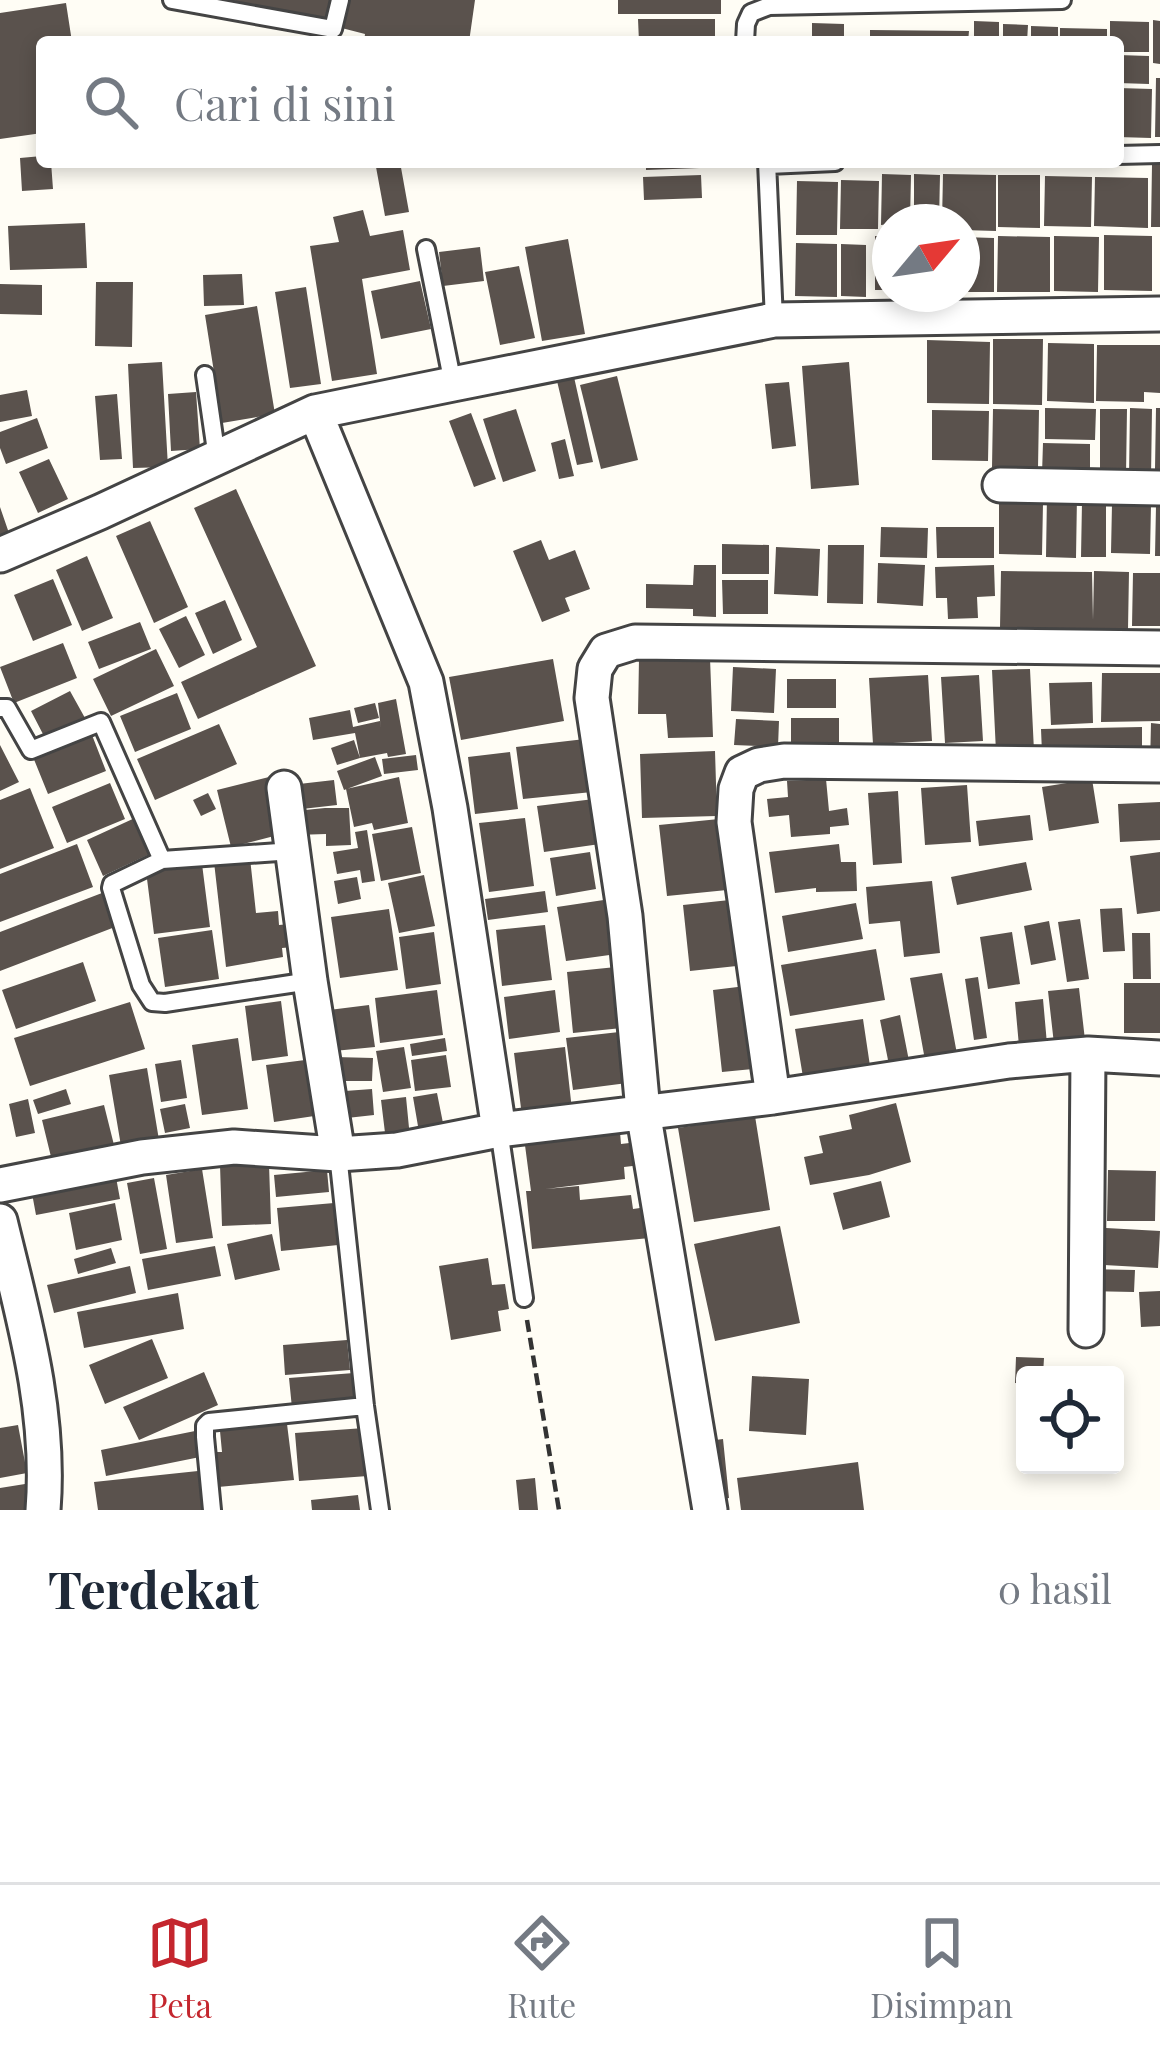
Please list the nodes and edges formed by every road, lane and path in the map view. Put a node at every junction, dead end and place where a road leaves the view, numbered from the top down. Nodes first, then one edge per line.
1 (172, 0) edge
2 (340, 0) edge
3 (736, 0) edge
4 (1062, 0) edge
5 (746, 33) edge
6 (1124, 154) edge
7 (1160, 154) edge
8 (768, 168) edge
9 (426, 249) dead end
10 (1160, 314) edge
11 (774, 320) junction
12 (205, 375) dead end
13 (453, 384) junction
14 (315, 412) junction
15 (217, 458) junction
16 (1000, 485) dead end
17 (1160, 488) edge
18 (0, 555) edge
19 (1160, 648) edge
20 (0, 708) edge
21 (1160, 765) edge
22 (284, 788) dead end
23 (294, 851) junction
24 (162, 860) junction
25 (310, 981) junction
26 (1088, 1054) junction
27 (1160, 1058) edge
28 (773, 1097) junction
29 (644, 1112) junction
30 (499, 1130) junction
31 (338, 1154) junction
32 (0, 1185) edge
33 (0, 1221) edge
34 (524, 1298) joint
35 (1086, 1330) dead end
36 (365, 1406) junction
37 (43, 1510) edge
38 (212, 1510) edge
39 (380, 1510) edge
40 (559, 1510) edge
41 (710, 1510) edge

1 - 2 lane
3 - 5 lane
4 - 5 lane
6 - 7 lane
8 - 11 lane
9 - 13 lane
10 - 11 street
11 - 13 street
12 - 15 lane
13 - 14 street
14 - 15 street
14 - 30 street
15 - 18 street
16 - 17 street
19 - 29 street
20 - 24 lane
21 - 28 street
22 - 23 street
23 - 24 lane
23 - 25 street
24 - 25 lane
25 - 31 street
26 - 27 street
26 - 28 street
26 - 35 street
28 - 29 street
29 - 30 street
29 - 41 street
30 - 31 street
30 - 34 lane
31 - 32 street
31 - 36 lane
33 - 37 street
34 - 40 path
36 - 38 lane
36 - 39 lane

